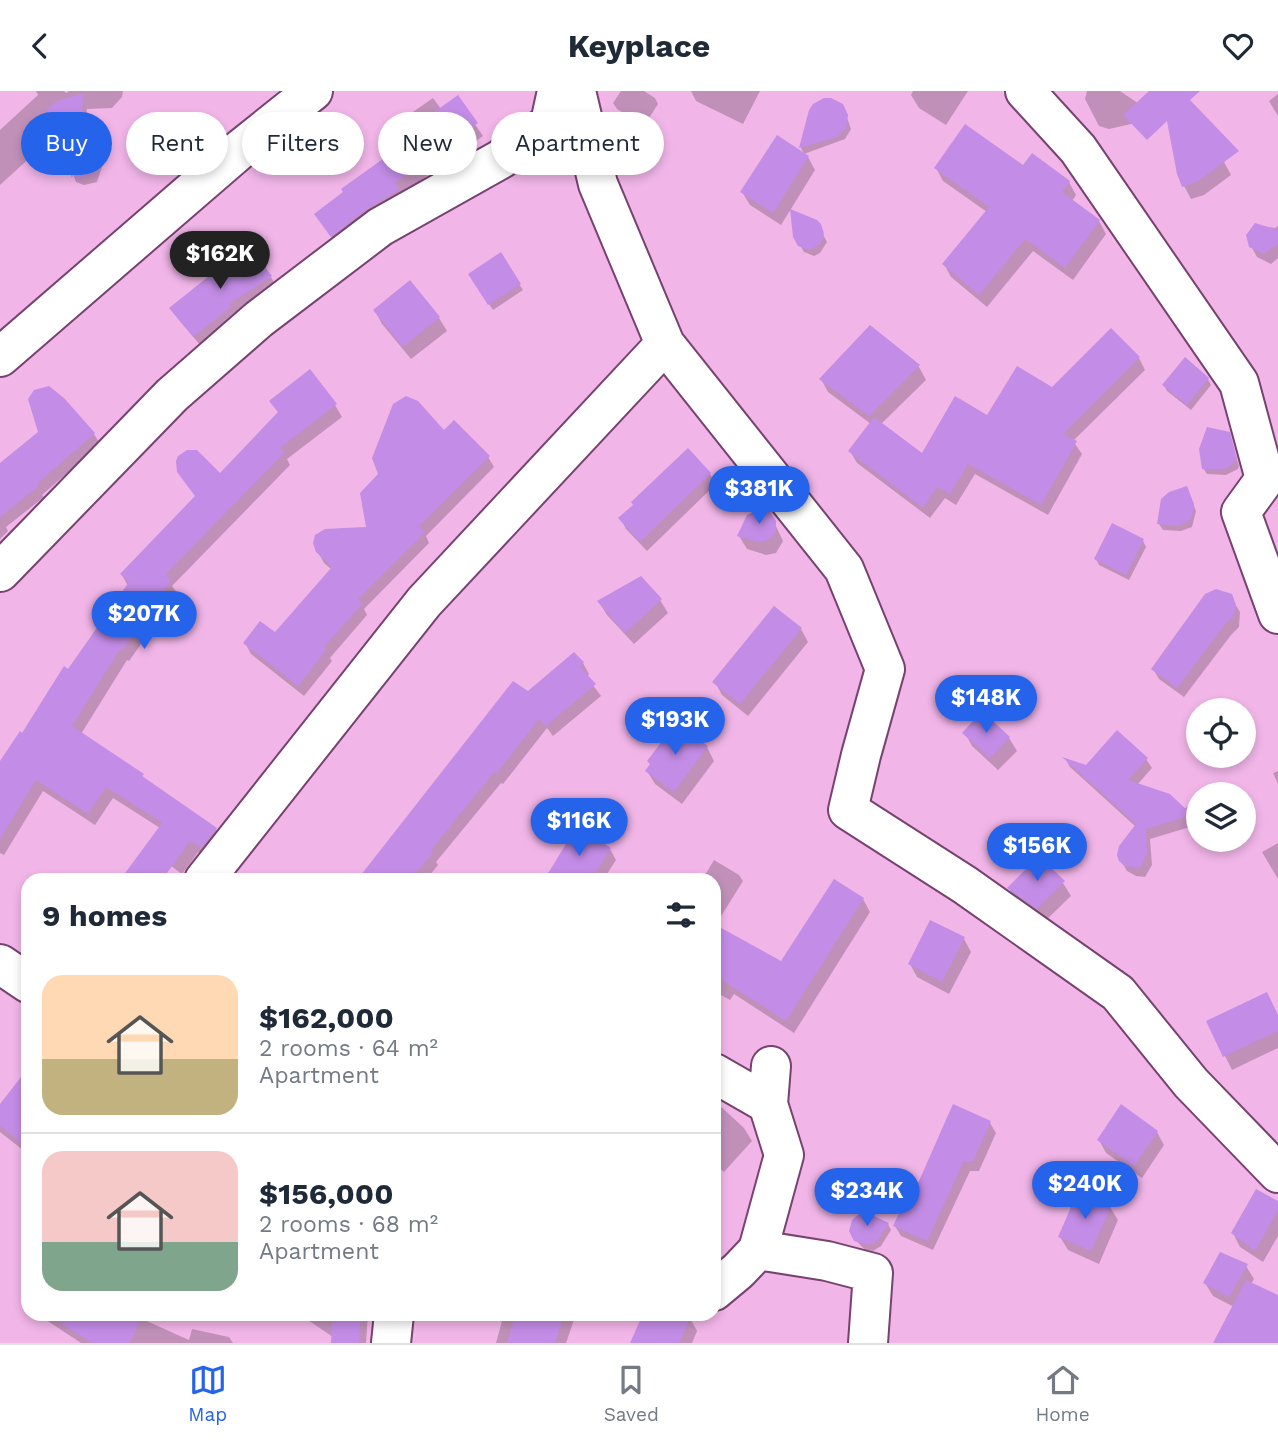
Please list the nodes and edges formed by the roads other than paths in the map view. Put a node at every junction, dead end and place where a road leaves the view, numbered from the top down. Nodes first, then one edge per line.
1 (313, 91) edge
2 (558, 91) edge
3 (576, 91) edge
4 (1025, 91) edge
5 (665, 344) junction
6 (0, 357) edge
7 (0, 572) edge
8 (1278, 614) edge
9 (210, 873) edge
10 (0, 964) edge
11 (21, 978) edge
12 (771, 1066) dead end
13 (721, 1077) edge
14 (768, 1104) junction
15 (1278, 1173) edge
16 (758, 1250) junction
17 (721, 1285) edge
18 (393, 1321) edge
19 (391, 1343) edge
20 (867, 1343) edge

1 - 6 street
2 - 7 street
3 - 5 street
4 - 8 street
5 - 9 street
5 - 15 street
10 - 11 street
12 - 14 street
13 - 14 street
14 - 16 street
16 - 17 street
16 - 20 street
18 - 19 street

